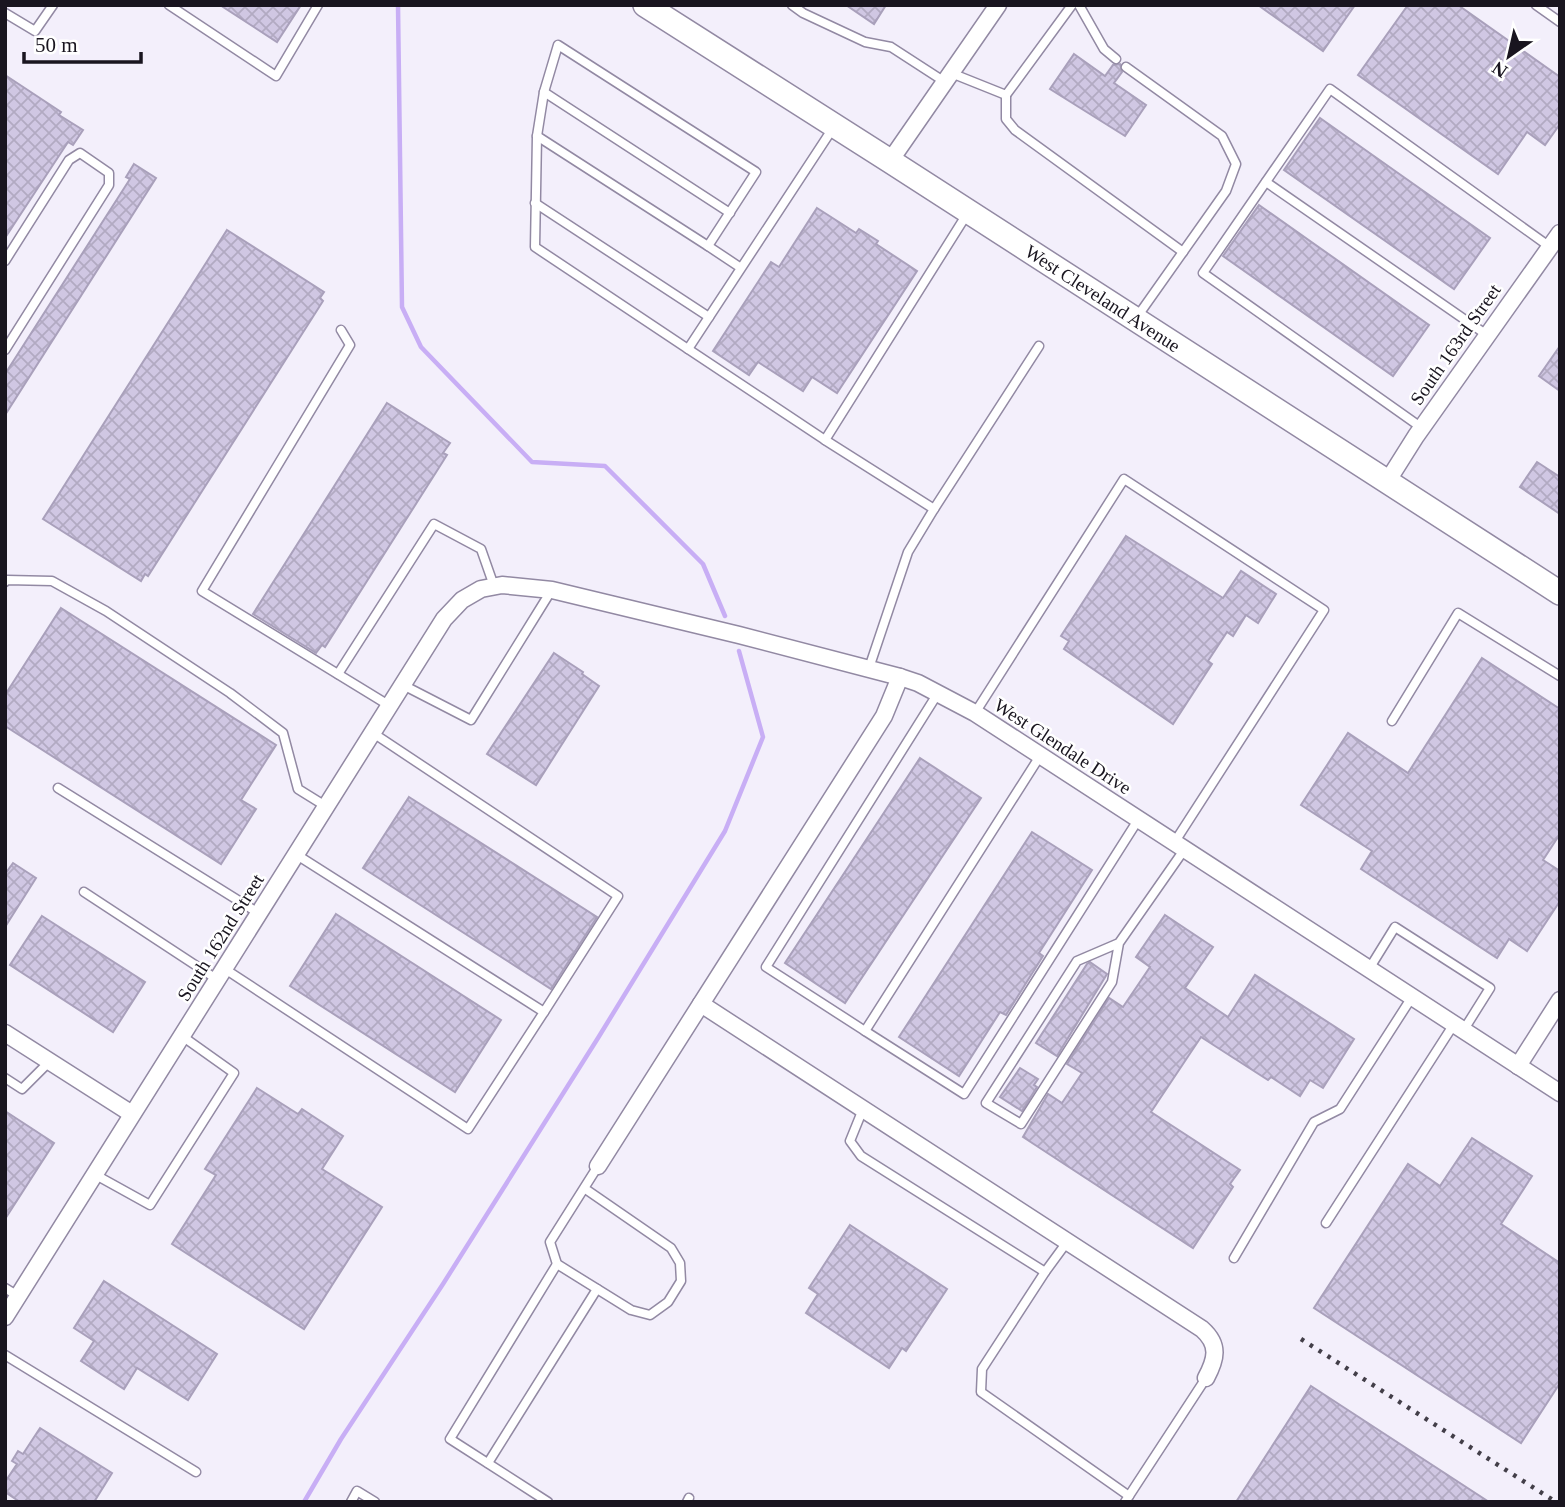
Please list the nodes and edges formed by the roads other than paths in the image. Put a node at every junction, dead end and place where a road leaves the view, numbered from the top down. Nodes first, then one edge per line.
1 (53, 5) edge
2 (169, 5) edge
3 (318, 5) edge
4 (645, 5) edge
5 (792, 5) edge
6 (998, 5) edge
7 (1072, 5) edge
8 (1079, 5) edge
9 (1535, 5) edge
10 (5, 13) edge
11 (1560, 22) edge
12 (1116, 59) dead end
13 (1126, 66) dead end
14 (948, 78) junction
15 (544, 92) junction
16 (1006, 95) junction
17 (835, 125) junction
18 (537, 135) junction
19 (890, 161) junction
20 (1266, 182) junction
21 (535, 203) junction
22 (969, 212) junction
23 (730, 213) junction
24 (1560, 233) edge
25 (708, 246) junction
26 (1550, 247) junction
27 (1183, 251) junction
28 (5, 261) edge
29 (741, 268) junction
30 (709, 317) junction
31 (1136, 319) junction
32 (341, 330) dead end
33 (1487, 335) junction
34 (1039, 346) dead end
35 (688, 349) junction
36 (5, 350) edge
37 (1422, 428) junction
38 (825, 440) junction
39 (1387, 482) junction
40 (934, 509) junction
41 (5, 582) edge
42 (488, 588) junction
43 (552, 590) junction
44 (1560, 593) edge
45 (869, 668) junction
46 (338, 674) junction
47 (1560, 676) edge
48 (900, 677) junction
49 (403, 685) junction
50 (938, 693) junction
51 (390, 706) junction
52 (975, 713) junction
53 (1392, 721) dead end
54 (373, 733) junction
55 (1040, 756) junction
56 (58, 788) dead end
57 (327, 807) junction
58 (1138, 820) junction
59 (1179, 846) junction
60 (297, 855) junction
61 (85, 892) dead end
62 (260, 914) junction
63 (1119, 943) junction
64 (1369, 969) junction
65 (222, 975) junction
66 (1412, 997) junction
67 (1560, 1000) edge
68 (701, 1004) junction
69 (544, 1012) junction
70 (1459, 1027) junction
71 (865, 1031) junction
72 (5, 1033) edge
73 (182, 1037) junction
74 (50, 1061) junction
75 (1518, 1066) junction
76 (5, 1078) edge
77 (1560, 1093) edge
78 (863, 1109) junction
79 (132, 1114) junction
80 (598, 1166) joint
81 (94, 1174) junction
82 (584, 1188) junction
83 (1326, 1223) dead end
84 (1067, 1242) junction
85 (1234, 1258) dead end
86 (557, 1264) junction
87 (1045, 1272) junction
88 (597, 1289) junction
89 (12, 1292) edge
90 (5, 1317) edge
91 (5, 1355) edge
92 (1206, 1378) joint
93 (488, 1463) junction
94 (196, 1472) dead end
95 (1127, 1499) edge
96 (351, 1502) edge
97 (375, 1502) edge
98 (548, 1502) edge

1 - 10 lane
2 - 3 lane
4 - 17 main road, West Cleveland Avenue
5 - 14 lane
6 - 14 street
7 - 16 lane
8 - 12 lane
9 - 11 lane
13 - 27 lane
14 - 16 lane
14 - 19 street
15 - 18 lane
15 - 23 lane
15 - 23 lane
16 - 27 lane
17 - 19 main road, West Cleveland Avenue
17 - 29 lane
18 - 21 lane
18 - 25 lane
19 - 22 main road, West Cleveland Avenue
20 - 26 lane
20 - 33 lane
20 - 37 lane
21 - 30 lane
21 - 35 lane
22 - 31 main road, West Cleveland Avenue
22 - 38 lane
23 - 25 lane
24 - 26 street, South 163rd Street
25 - 29 lane
26 - 33 street, South 163rd Street
27 - 31 lane
28 - 36 lane
29 - 30 lane
30 - 35 lane
31 - 39 main road, West Cleveland Avenue
32 - 46 lane
33 - 37 street, South 163rd Street
34 - 40 lane
35 - 38 lane
37 - 39 street, South 163rd Street
38 - 40 lane
39 - 44 main road, West Cleveland Avenue
40 - 45 lane
41 - 57 lane
42 - 43 street, West Glendale Drive
42 - 46 lane
42 - 49 street, South 162nd Street
43 - 45 street, West Glendale Drive
43 - 49 lane
45 - 48 street, West Glendale Drive
46 - 51 lane
47 - 53 lane
48 - 50 street, West Glendale Drive
48 - 68 street
49 - 51 street, South 162nd Street
50 - 52 street, West Glendale Drive
50 - 71 lane
51 - 54 street, South 162nd Street
52 - 55 street, West Glendale Drive
52 - 59 lane
54 - 57 street, South 162nd Street
54 - 69 lane
55 - 58 street, West Glendale Drive
55 - 71 lane
56 - 62 lane
57 - 60 street, South 162nd Street
58 - 59 street, West Glendale Drive
58 - 71 lane
59 - 63 lane
59 - 64 street, West Glendale Drive
60 - 62 street, South 162nd Street
60 - 69 lane
61 - 65 lane
62 - 65 street, South 162nd Street
63 - 63 lane
64 - 66 street, West Glendale Drive
64 - 70 lane
65 - 69 lane
65 - 73 street, South 162nd Street
66 - 70 street, West Glendale Drive
66 - 85 lane
67 - 75 street
68 - 78 street
68 - 80 street
70 - 75 street, West Glendale Drive
70 - 83 lane
72 - 74 street
73 - 79 street, South 162nd Street
73 - 81 lane
74 - 76 lane
74 - 79 street
75 - 77 street, West Glendale Drive
78 - 84 street
78 - 87 lane
79 - 81 street, South 162nd Street
80 - 82 lane
81 - 89 street, South 162nd Street
82 - 86 lane
82 - 88 lane
84 - 87 lane
84 - 92 street
86 - 88 lane
86 - 93 lane
87 - 95 lane
88 - 93 lane
89 - 90 street, South 162nd Street
91 - 94 lane
92 - 95 lane
93 - 98 lane
96 - 97 lane

